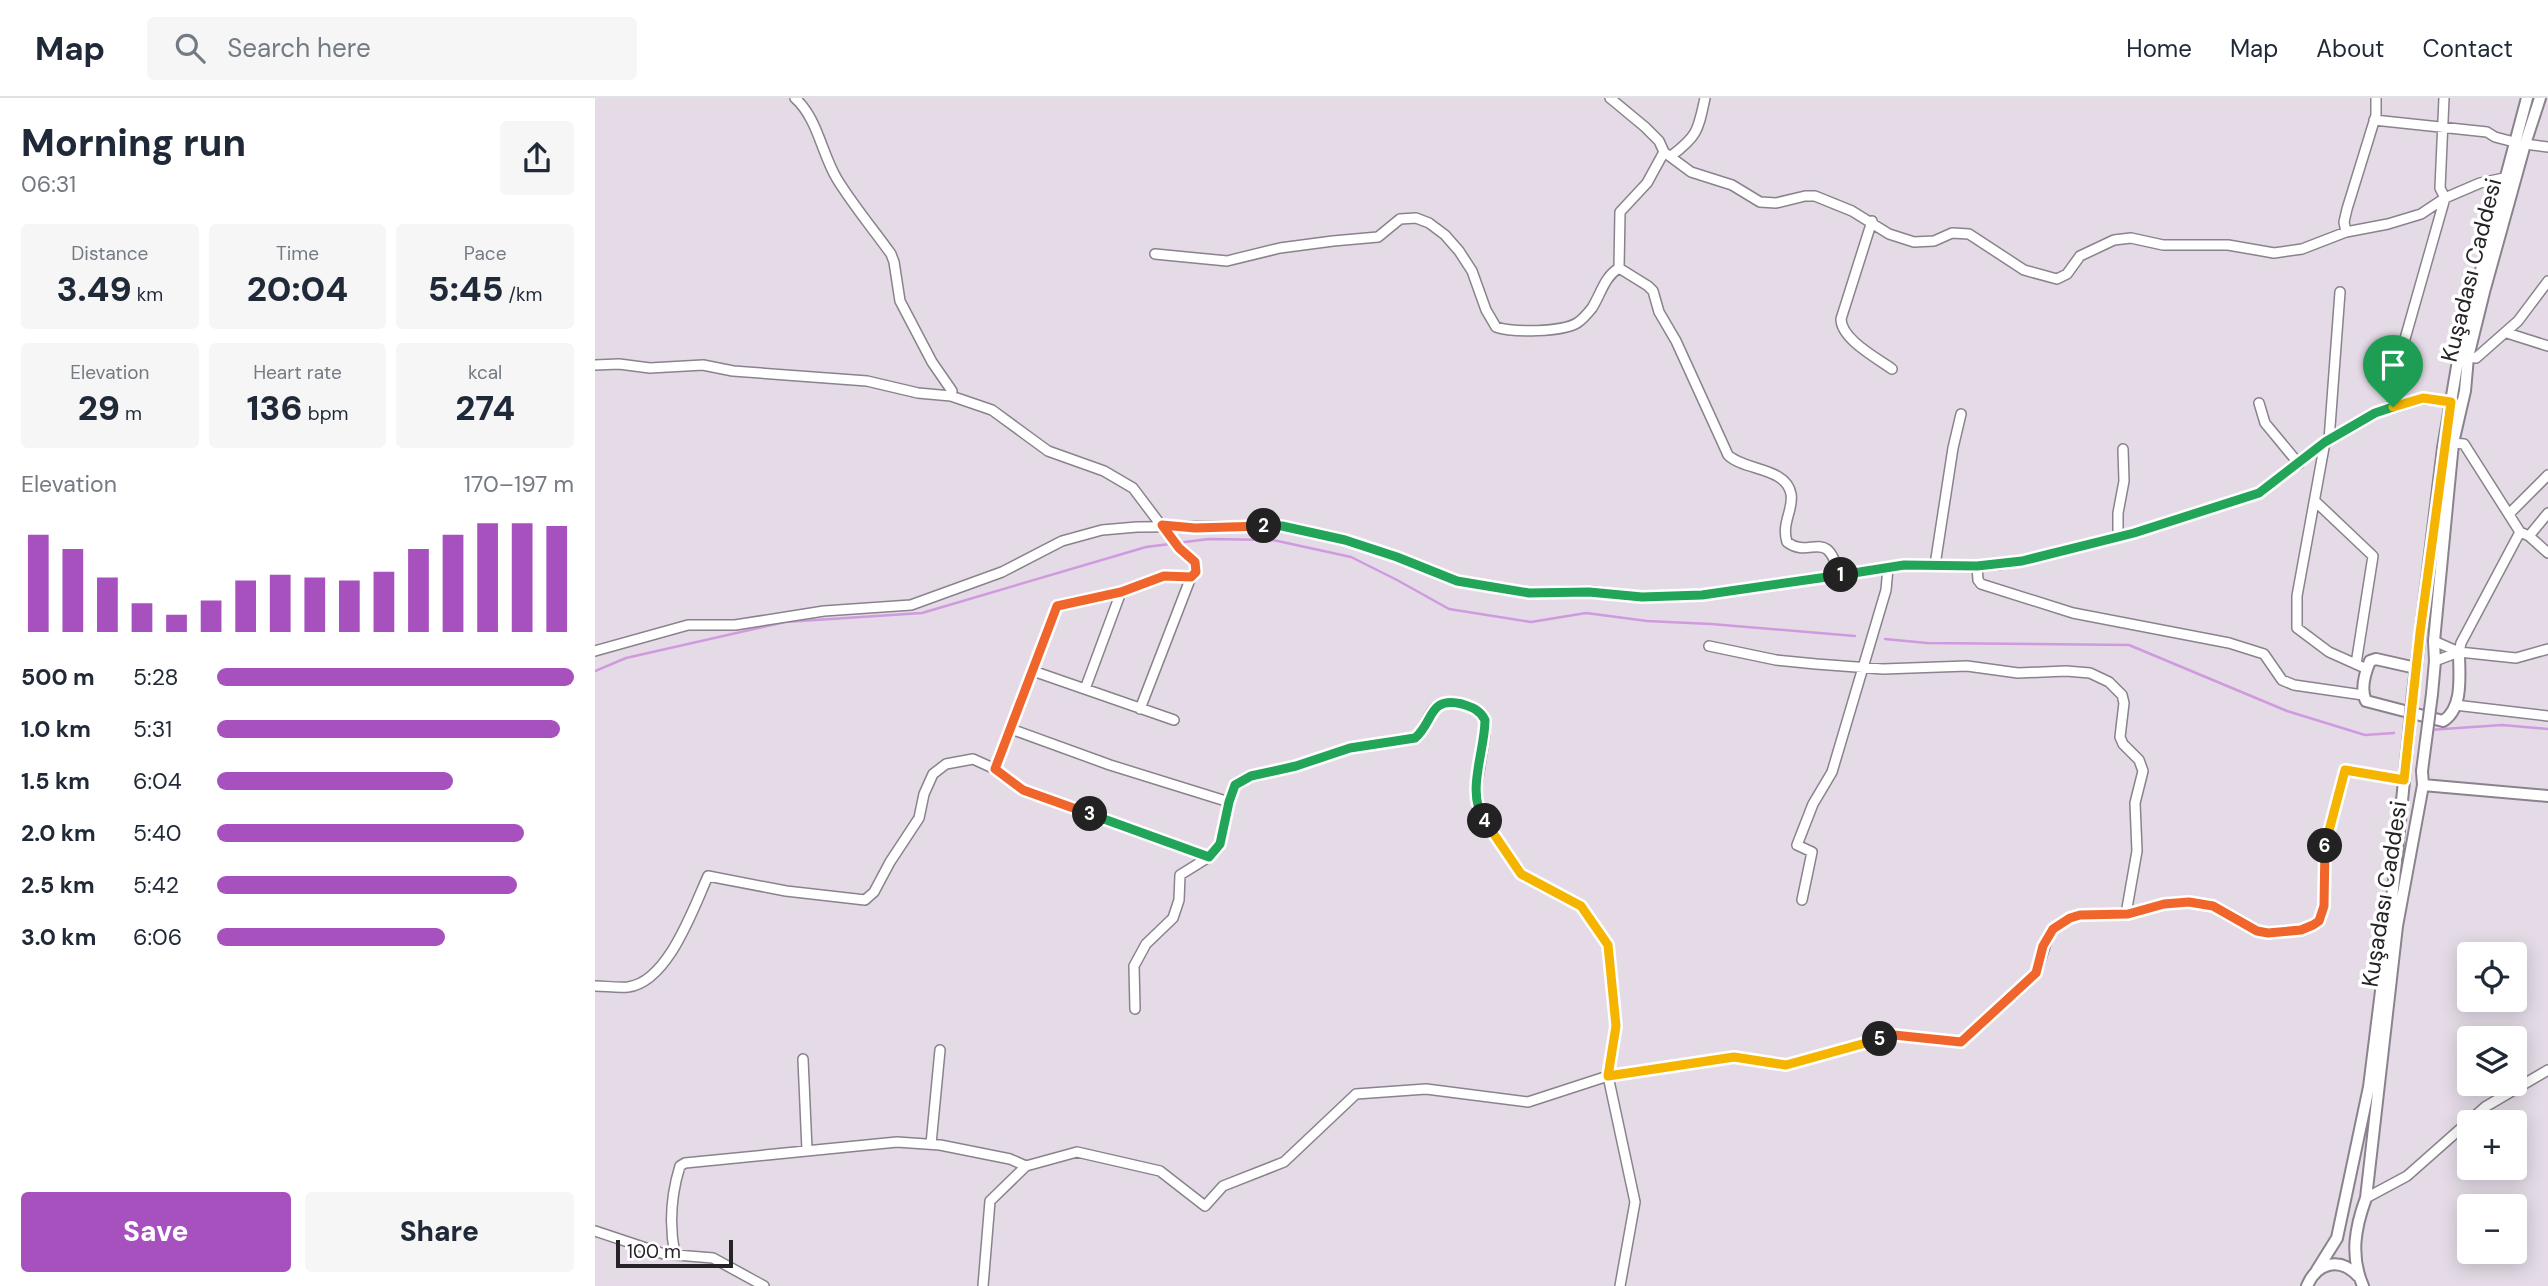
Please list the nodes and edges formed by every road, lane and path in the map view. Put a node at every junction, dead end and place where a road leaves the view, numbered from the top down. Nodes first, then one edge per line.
1 (795, 98) edge
2 (1610, 98) edge
3 (1705, 98) edge
4 (2376, 98) edge
5 (2444, 98) edge
6 (2527, 98) edge
7 (2540, 98) edge
8 (2374, 120) junction
9 (2443, 127) junction
10 (2520, 143) junction
11 (2548, 147) edge
12 (1668, 154) junction
13 (2504, 178) junction
14 (2445, 198) junction
15 (1872, 221) junction
16 (2346, 232) junction
17 (1155, 254) dead end
18 (1619, 268) junction
19 (2548, 281) edge
20 (2340, 292) dead end
21 (2507, 333) junction
22 (2548, 346) edge
23 (2468, 357) junction
24 (595, 365) edge
25 (1892, 369) dead end
26 (951, 396) junction
27 (2259, 402) dead end
28 (2451, 402) junction
29 (2393, 407) junction
30 (1961, 414) dead end
31 (2327, 441) junction
32 (2453, 443) junction
33 (2123, 449) dead end
34 (2299, 464) junction
35 (2548, 475) edge
36 (2315, 501) junction
37 (2548, 513) edge
38 (2508, 514) junction
39 (1162, 525) junction
40 (2524, 534) junction
41 (2118, 537) junction
42 (2548, 553) edge
43 (1935, 565) junction
44 (1977, 566) junction
45 (1888, 568) junction
46 (1839, 576) junction
47 (1191, 577) junction
48 (1121, 592) junction
49 (2434, 641) junction
50 (1709, 646) dead end
51 (2548, 649) edge
52 (595, 651) edge
53 (2459, 652) junction
54 (2435, 661) junction
55 (2361, 666) junction
56 (1863, 667) junction
57 (2416, 668) junction
58 (1033, 671) junction
59 (1085, 689) junction
60 (2363, 695) junction
61 (2455, 705) junction
62 (1140, 709) junction
63 (2548, 716) edge
64 (1174, 720) dead end
65 (1011, 729) junction
66 (995, 769) junction
67 (2404, 776) junction
68 (2423, 785) junction
69 (2548, 796) edge
70 (1229, 802) junction
71 (1209, 857) junction
72 (1802, 900) dead end
73 (2128, 914) junction
74 (595, 986) edge
75 (1135, 1009) dead end
76 (940, 1050) dead end
77 (803, 1059) dead end
78 (2548, 1070) edge
79 (1608, 1076) junction
80 (931, 1144) junction
81 (807, 1150) junction
82 (1026, 1166) junction
83 (2366, 1198) junction
84 (595, 1231) edge
85 (675, 1255) junction
86 (2317, 1270) junction
87 (2361, 1281) edge
88 (764, 1286) edge
89 (983, 1286) edge
90 (1620, 1286) edge
91 (2307, 1286) edge

1 - 26 street
2 - 12 street
3 - 12 street
4 - 8 street
5 - 9 street
6 - 10 main road, Kuşadası Caddesi
7 - 10 main road, Kuşadası Caddesi
8 - 9 street
8 - 16 street
9 - 10 street
9 - 14 street
10 - 11 street
10 - 13 main road, Kuşadası Caddesi
10 - 23 main road, Kuşadası Caddesi
12 - 15 street
12 - 18 street
13 - 14 street
13 - 28 main road, Kuşadası Caddesi
14 - 16 street
14 - 29 street
15 - 16 street
15 - 25 street
17 - 18 street
18 - 46 street
19 - 21 street
20 - 31 street
21 - 22 street
21 - 23 street
23 - 32 main road, Kuşadası Caddesi
24 - 26 street
26 - 39 street
27 - 34 street
28 - 29 street
28 - 57 main road, Kuşadası Caddesi
29 - 31 street
30 - 43 street
31 - 34 street
31 - 36 street
32 - 38 street
32 - 49 main road, Kuşadası Caddesi
33 - 41 street
34 - 41 street
35 - 38 street
36 - 55 street
36 - 55 street
37 - 40 street
38 - 40 street
39 - 46 street
39 - 47 street
39 - 52 street
40 - 42 street
40 - 53 street
41 - 44 street
43 - 44 street
43 - 45 street
44 - 60 street
45 - 46 street
45 - 56 street
47 - 48 street
47 - 62 street
48 - 58 street
48 - 59 street
49 - 53 street
49 - 54 main road, Kuşadası Caddesi
50 - 56 street
51 - 53 street
53 - 54 street
53 - 61 main road
54 - 68 main road, Kuşadası Caddesi, bridge
55 - 57 main road
55 - 60 main road
56 - 72 street
56 - 73 street
57 - 67 main road, Kuşadası Caddesi, bridge
58 - 59 street
58 - 65 street
59 - 62 street
60 - 61 main road
61 - 63 street
62 - 64 street
65 - 66 street
65 - 70 street
66 - 71 street
66 - 74 street
67 - 73 street
67 - 86 main road, Kuşadası Caddesi
68 - 69 main road
68 - 83 main road, Kuşadası Caddesi
70 - 71 street
70 - 79 street
71 - 75 street
73 - 79 street
76 - 80 street
77 - 81 street
78 - 83 street
79 - 82 street
79 - 90 street
80 - 81 street
80 - 82 street
81 - 85 street
82 - 89 street
83 - 87 main road, Kuşadası Caddesi
84 - 85 street
85 - 88 street
86 - 87 main road
86 - 91 main road, Kuşadası Caddesi

